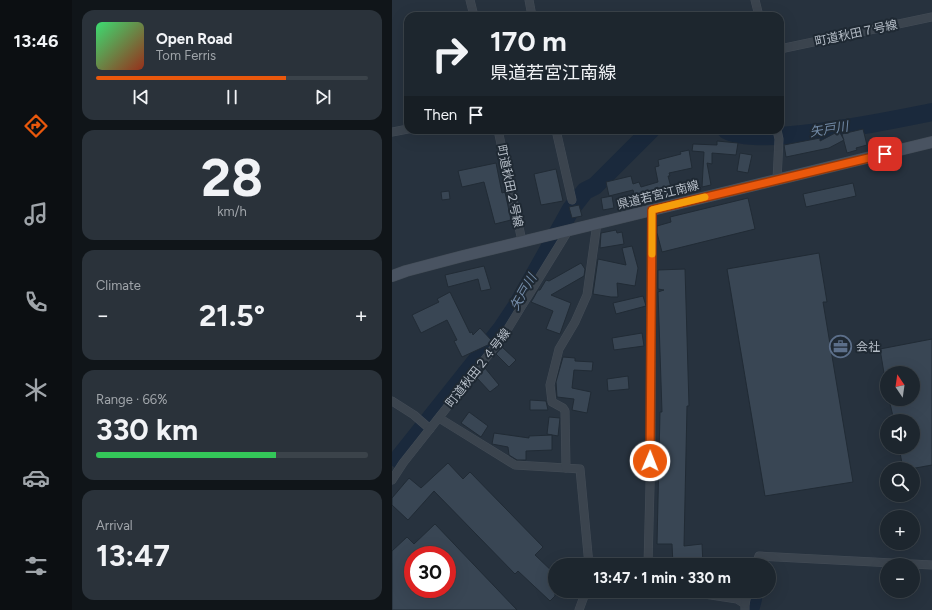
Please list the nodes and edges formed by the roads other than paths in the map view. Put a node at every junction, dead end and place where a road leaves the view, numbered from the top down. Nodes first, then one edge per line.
1 (470, 0) edge
2 (529, 0) edge
3 (756, 0) edge
4 (473, 12) edge
5 (531, 12) edge
6 (758, 12) edge
7 (932, 17) edge
8 (784, 49) edge
9 (404, 130) edge
10 (392, 132) edge
11 (499, 134) edge
12 (557, 134) edge
13 (778, 134) edge
14 (932, 142) edge
15 (777, 180) junction
16 (572, 200) dead end
17 (652, 210) junction
18 (597, 224) junction
19 (567, 231) junction
20 (523, 241) junction
21 (392, 276) edge
22 (392, 401) edge
23 (439, 418) junction
24 (430, 429) junction
25 (566, 468) junction
26 (392, 480) edge
27 (588, 558) edge
28 (648, 558) edge
29 (758, 558) edge
30 (932, 565) edge
31 (583, 598) edge
32 (730, 598) edge
33 (746, 600) edge
34 (579, 610) edge

1 - 4 street
2 - 5 street
3 - 6 street
7 - 8 street, 町道秋田７号線
9 - 10 street
11 - 20 street, 町道秋田２号線
12 - 16 street
13 - 15 street
14 - 15 main road, 県道若宮江南線
15 - 17 main road, 県道若宮江南線
17 - 18 main road, 県道若宮江南線
17 - 28 street
18 - 19 main road, 県道若宮江南線
18 - 25 street
19 - 20 main road, 県道若宮江南線
19 - 23 street, 町道秋田２４号線
20 - 21 main road, 県道若宮江南線
22 - 24 street
23 - 24 street, 町道秋田２４号線
23 - 25 street
24 - 26 street, 町道秋田２４号線
25 - 27 street
29 - 30 street
31 - 34 street
32 - 33 street

